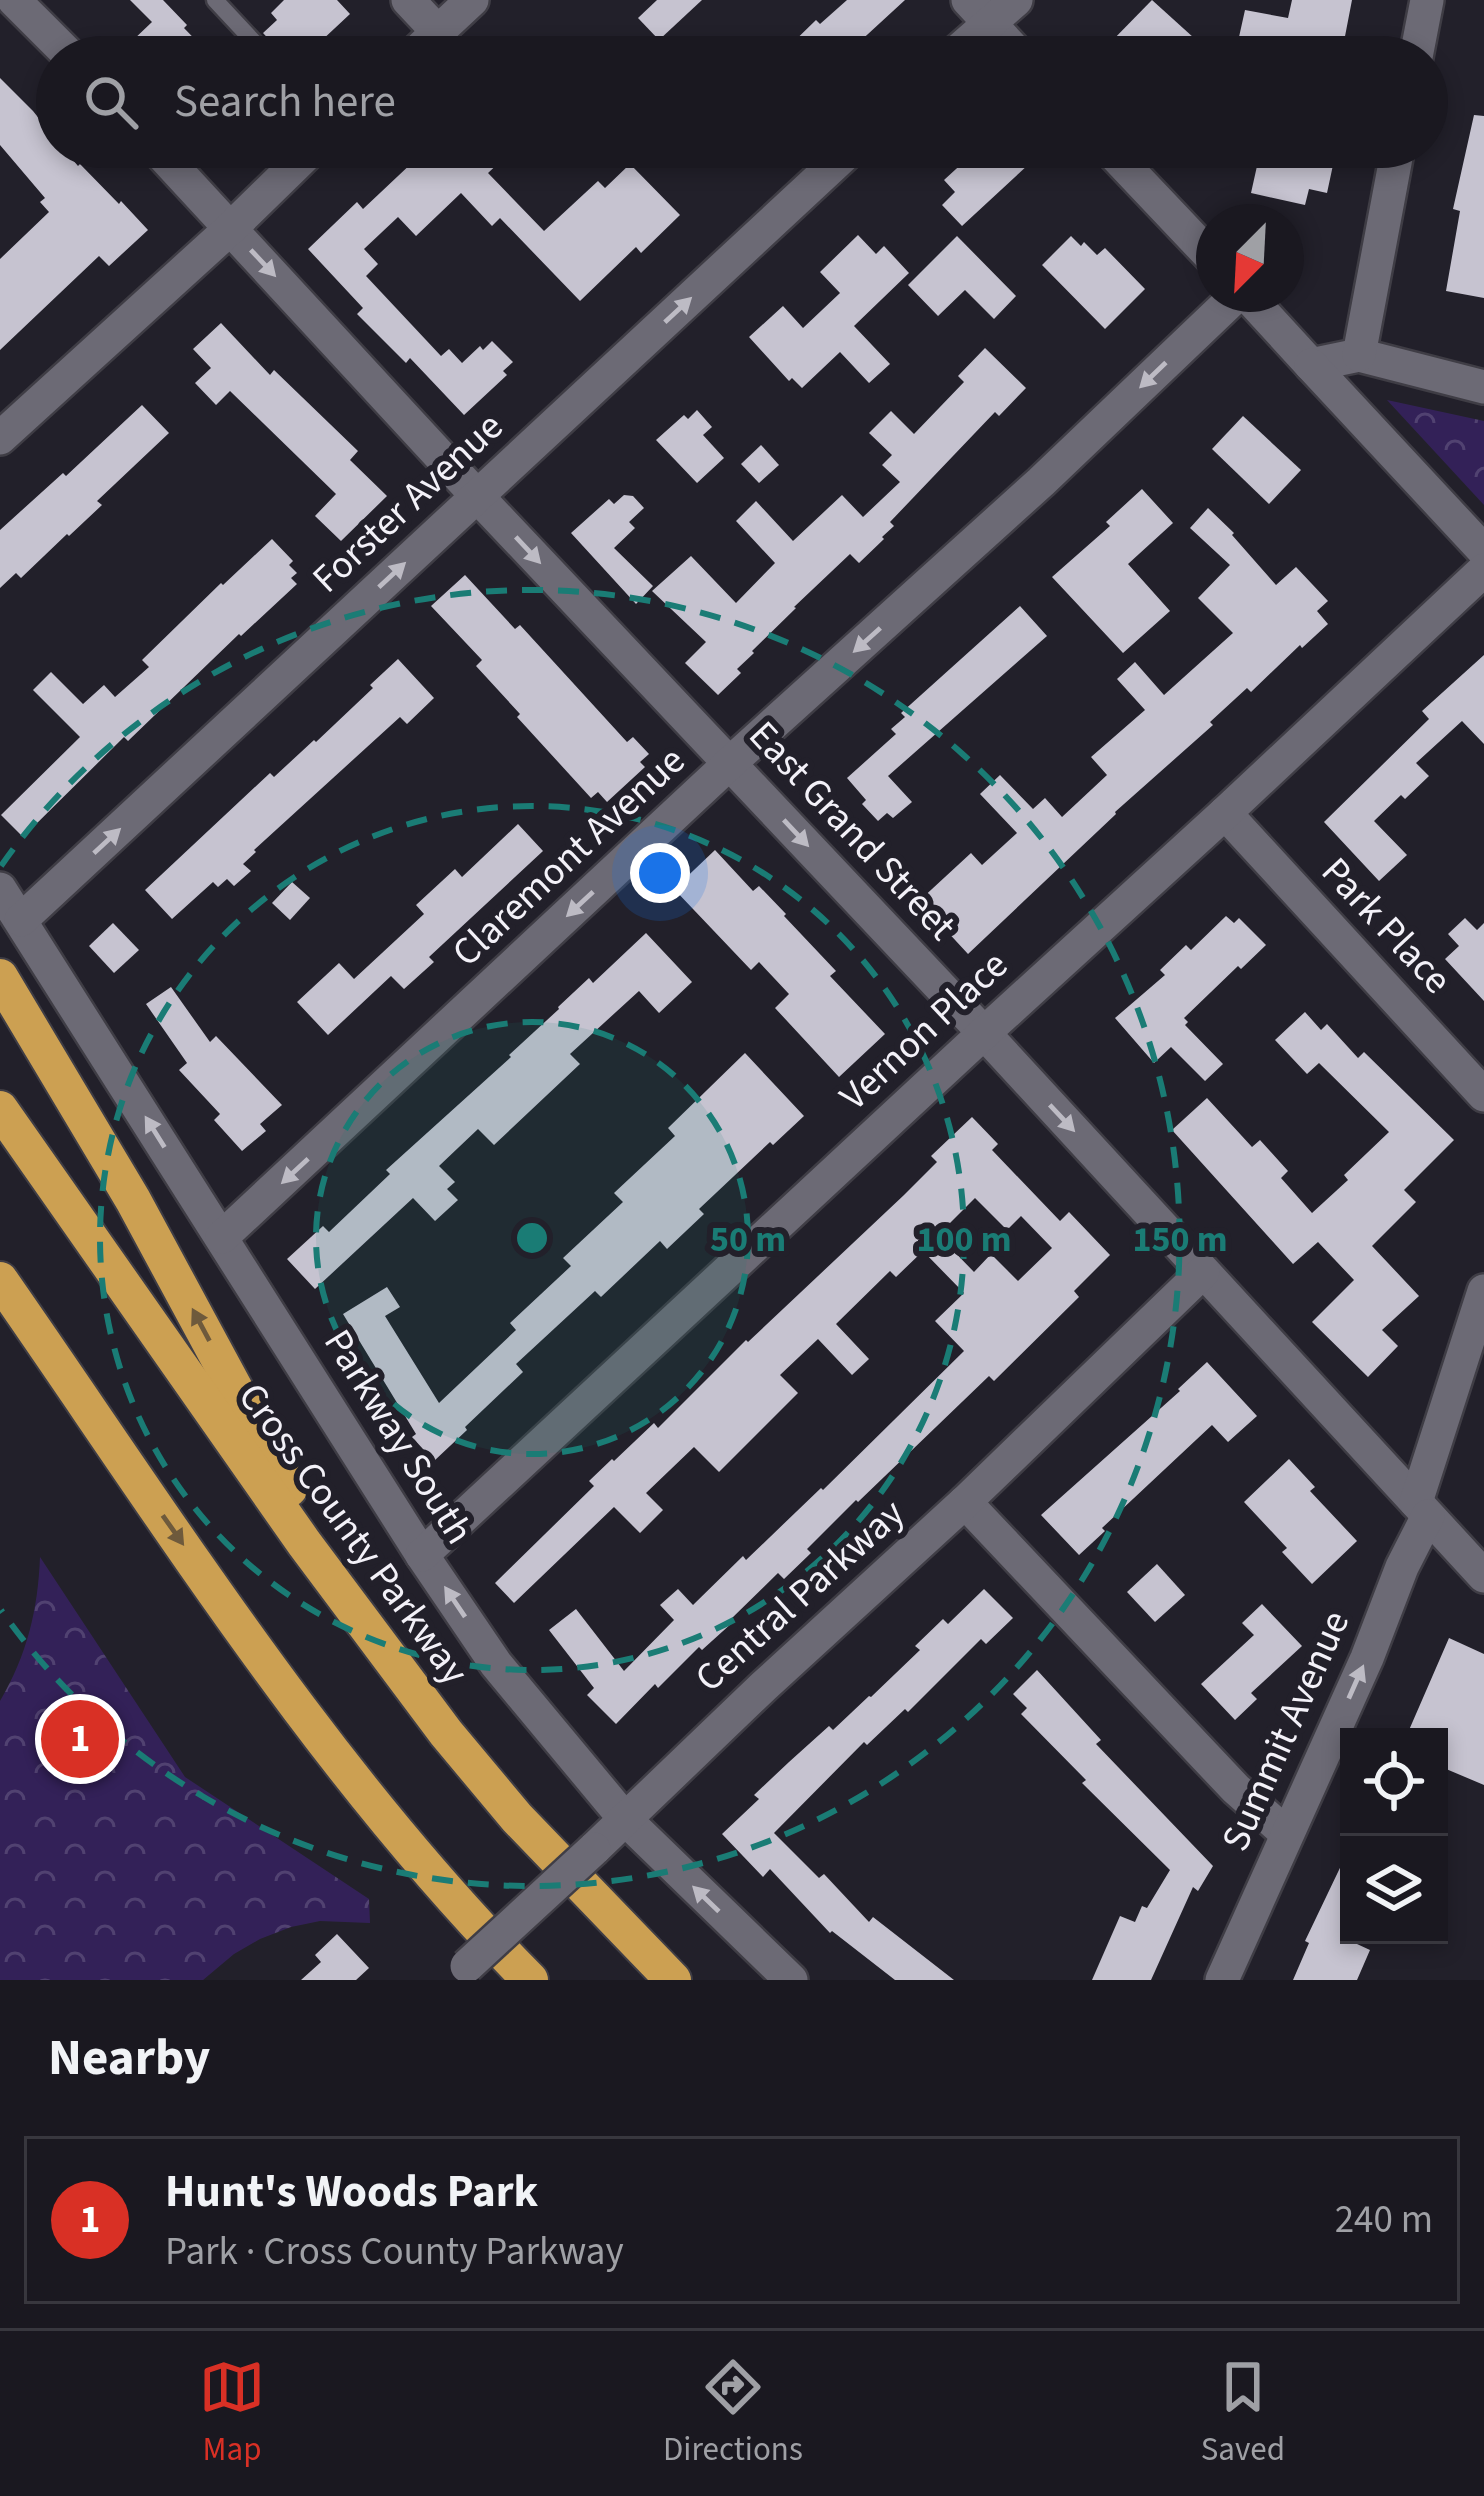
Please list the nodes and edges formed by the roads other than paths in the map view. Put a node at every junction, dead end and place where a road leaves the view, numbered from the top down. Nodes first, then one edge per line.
1 (14, 0) edge
2 (215, 0) edge
3 (408, 0) edge
4 (472, 0) edge
5 (1016, 0) edge
6 (1426, 0) edge
7 (979, 12) edge
8 (438, 32) junction
9 (49, 36) edge
10 (248, 36) edge
11 (434, 36) edge
12 (1001, 36) edge
13 (1420, 36) edge
14 (175, 168) edge
15 (292, 168) edge
16 (831, 168) edge
17 (1126, 168) edge
18 (1394, 168) edge
19 (231, 228) junction
20 (1196, 241) edge
21 (1223, 312) edge
22 (1260, 312) edge
23 (1359, 355) junction
24 (1312, 365) junction
25 (1484, 387) edge
26 (0, 438) edge
27 (477, 496) junction
28 (1484, 550) edge
29 (1484, 570) edge
30 (730, 763) junction
31 (1225, 813) junction
32 (0, 890) edge
33 (21, 920) junction
34 (0, 976) edge
35 (984, 1033) junction
36 (1484, 1095) edge
37 (0, 1109) edge
38 (222, 1237) junction
39 (1203, 1272) junction
40 (0, 1280) edge
41 (1484, 1291) edge
42 (0, 1307) edge
43 (106, 1434) junction
44 (965, 1502) junction
45 (1422, 1509) junction
46 (422, 1555) junction
47 (1484, 1576) edge
48 (356, 1613) junction
49 (624, 1818) junction
50 (1287, 1834) junction
51 (459, 1973) edge
52 (530, 1980) edge
53 (673, 1980) edge
54 (791, 1980) edge
55 (1222, 1980) edge

1 - 9 street
2 - 10 lane
3 - 8 street
4 - 8 street
5 - 7 street
6 - 13 street
7 - 12 street
8 - 11 street
14 - 19 street, East Grand Street
15 - 19 street
27 -> 16 street, Forster Avenue
17 - 20 street
18 - 23 street
19 - 26 street
19 -> 27 street, East Grand Street
21 -> 30 street, Claremont Avenue
22 - 24 street
23 - 24 street
23 - 25 street
24 - 28 street
27 -> 30 street, East Grand Street
33 -> 27 street, Forster Avenue
29 - 31 street, Vernon Place
30 -> 35 street, East Grand Street
30 -> 38 street, Claremont Avenue
31 - 35 street, Vernon Place
31 - 36 street, Park Place
32 - 33 street, Parkway South
38 -> 33 street, Parkway South
48 -> 34 highway
35 -> 39 street, East Grand Street
35 - 46 street, Vernon Place
37 - 48 highway, Cross County Parkway
38 - 46 street, Parkway South
39 - 44 street, Central Parkway
39 - 45 street, East Grand Street
40 - 43 highway
41 - 45 street, Summit Avenue
42 - 43 highway
43 -> 52 highway
44 - 49 street, Central Parkway
44 - 50 street
45 - 47 street, East Grand Street
50 -> 45 street, Summit Avenue
49 -> 46 street, Parkway South
48 - 53 highway, Cross County Parkway
49 - 51 street, Central Parkway, bridge
54 -> 49 street, Parkway South
50 - 55 street, Summit Avenue

